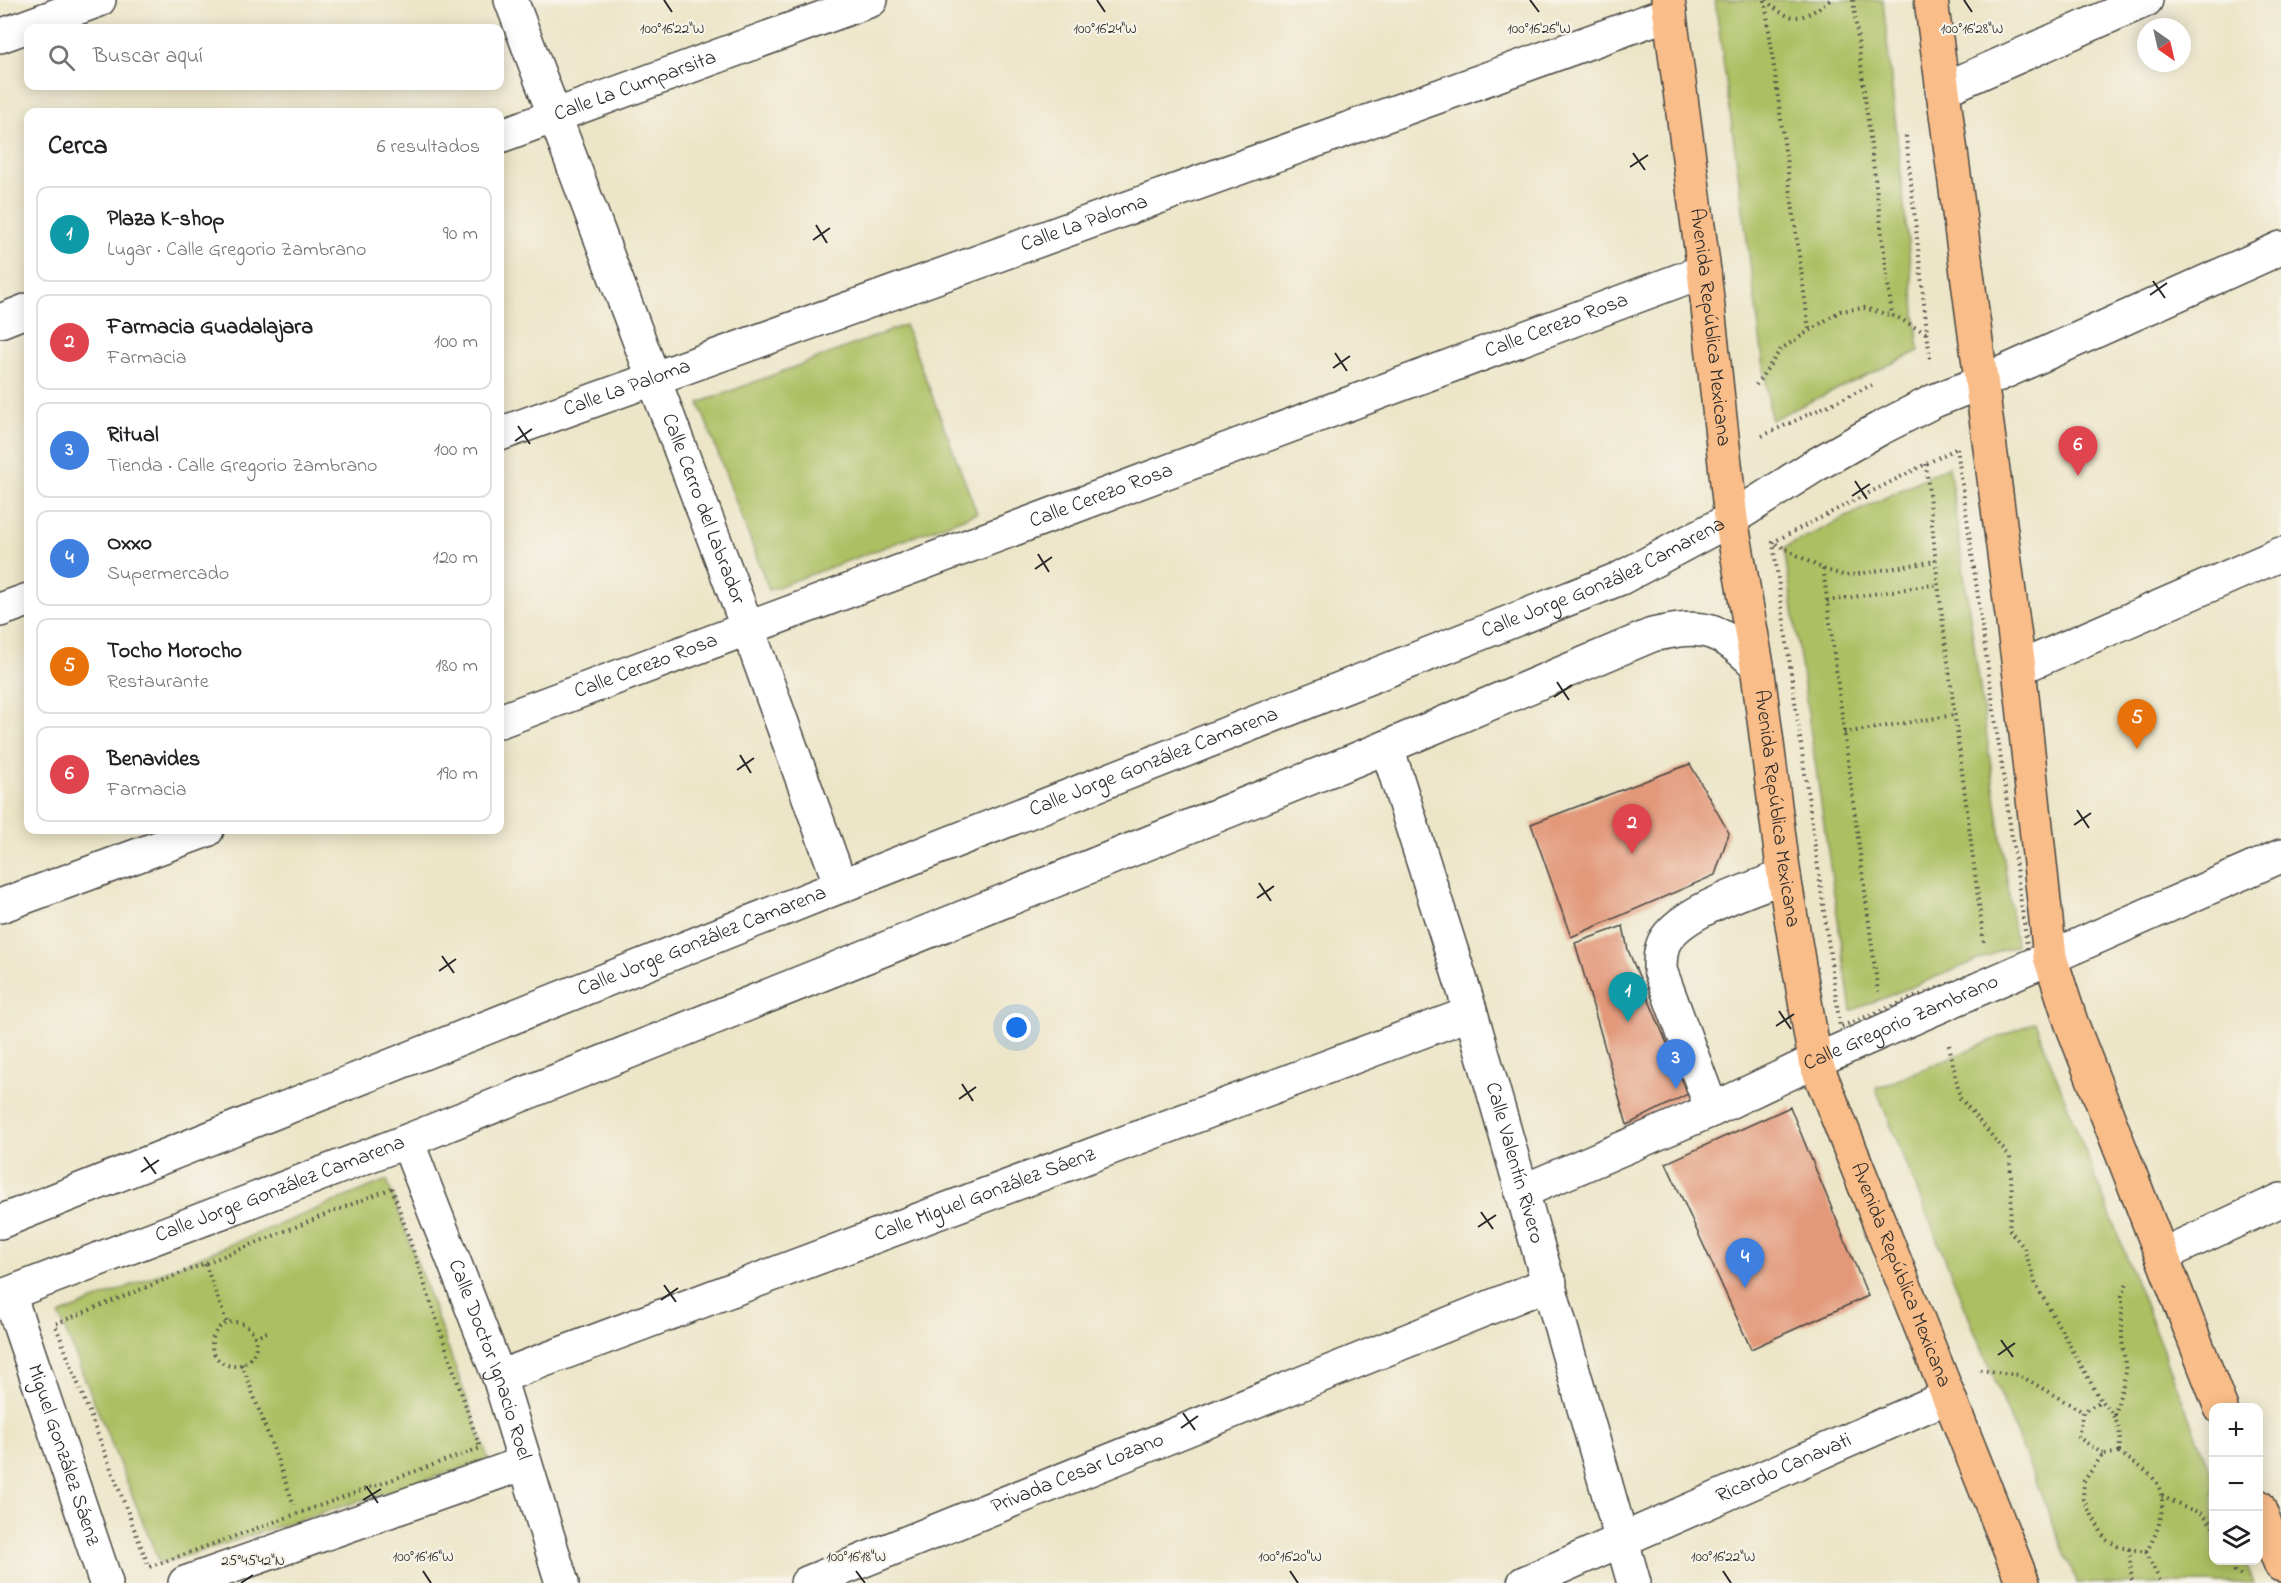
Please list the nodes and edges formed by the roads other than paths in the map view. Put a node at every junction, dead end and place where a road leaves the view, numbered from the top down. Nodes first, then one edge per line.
1 (99, 0) edge
2 (511, 0) edge
3 (871, 0) edge
4 (1931, 0) edge
5 (2146, 0) edge
6 (1669, 6) edge
7 (33, 24) edge
8 (24, 27) edge
9 (0, 36) edge
10 (1942, 90) junction
11 (553, 116) junction
12 (504, 134) edge
13 (2281, 248) edge
14 (1704, 271) junction
15 (24, 312) edge
16 (0, 321) edge
17 (653, 379) junction
18 (1982, 382) junction
19 (504, 433) edge
20 (1731, 519) junction
21 (2281, 554) edge
22 (24, 601) edge
23 (0, 610) edge
24 (748, 629) junction
25 (1757, 665) junction
26 (2019, 668) junction
27 (504, 720) edge
28 (1387, 747) junction
29 (196, 834) edge
30 (2281, 856) edge
31 (1784, 876) junction
32 (841, 886) junction
33 (0, 906) edge
34 (2050, 957) junction
35 (1471, 1013) junction
36 (1815, 1061) junction
37 (1712, 1110) junction
38 (407, 1141) junction
39 (1521, 1192) junction
40 (2281, 1200) edge
41 (0, 1222) edge
42 (2162, 1256) junction
43 (1550, 1283) junction
44 (5, 1296) edge
45 (499, 1377) junction
46 (1947, 1397) junction
47 (2218, 1403) edge
48 (525, 1463) junction
49 (2267, 1510) edge
50 (1621, 1541) junction
51 (2281, 1564) edge
52 (105, 1583) edge
53 (185, 1583) edge
54 (562, 1583) edge
55 (807, 1583) edge
56 (1524, 1583) edge
57 (1634, 1583) edge
58 (2023, 1583) edge

1 - 7 street
2 - 11 street, Calle Cerro del Labrador
3 - 11 street, Calle La Cumparsita
4 - 10 main road
5 - 10 street
6 - 14 main road, Avenida República Mexicana
6 - 17 street, Calle La Paloma
8 - 9 street
10 - 18 main road
11 - 12 street, Calle La Cumparsita
11 - 17 street, Calle Cerro del Labrador
13 - 18 street, Calle Jorge González Camarena
14 - 20 main road, Avenida República Mexicana
14 - 24 street, Calle Cerezo Rosa
15 - 16 street
17 - 19 street, Calle La Paloma
17 - 24 street, Calle Cerro del Labrador
18 - 20 street, Calle Jorge González Camarena
18 - 26 main road
20 - 25 main road, Avenida República Mexicana
20 - 32 street, Calle Jorge González Camarena
21 - 26 street
22 - 23 street
24 - 27 street, Calle Cerezo Rosa
24 - 32 street, Calle Cerro del Labrador
25 - 28 street, Calle Jorge González Camarena
25 - 31 main road, Avenida República Mexicana
26 - 34 main road
28 - 35 street, Calle Valentín Rivero
28 - 38 street, Calle Jorge González Camarena
29 - 33 street
30 - 34 street, Calle Gregorio Zambrano
31 - 36 main road, Avenida República Mexicana
31 - 37 street
32 - 41 street, Calle Jorge González Camarena
34 - 36 street, Calle Gregorio Zambrano
34 - 42 main road
35 - 39 street, Calle Valentín Rivero
35 - 45 street, Calle Miguel González Sáenz
36 - 37 street, Calle Gregorio Zambrano
36 - 46 main road, Avenida República Mexicana
37 - 39 street, Calle Gregorio Zambrano
38 - 44 street, Calle Jorge González Camarena
38 - 45 street, Calle Doctor Ignacio Roel
39 - 43 street, Calle Valentín Rivero
40 - 42 street
42 - 47 main road
43 - 50 street, Calle Valentín Rivero
43 - 55 street, Privada Cesar Lozano
44 - 52 street, Miguel González Sáenz
45 - 48 street, Calle Doctor Ignacio Roel
46 - 50 street, Ricardo Canavati
46 - 58 main road, Avenida República Mexicana
48 - 53 street
48 - 54 street, Calle Doctor Ignacio Roel
49 - 51 main road
50 - 56 street, Ricardo Canavati
50 - 57 street, Calle Valentín Rivero

